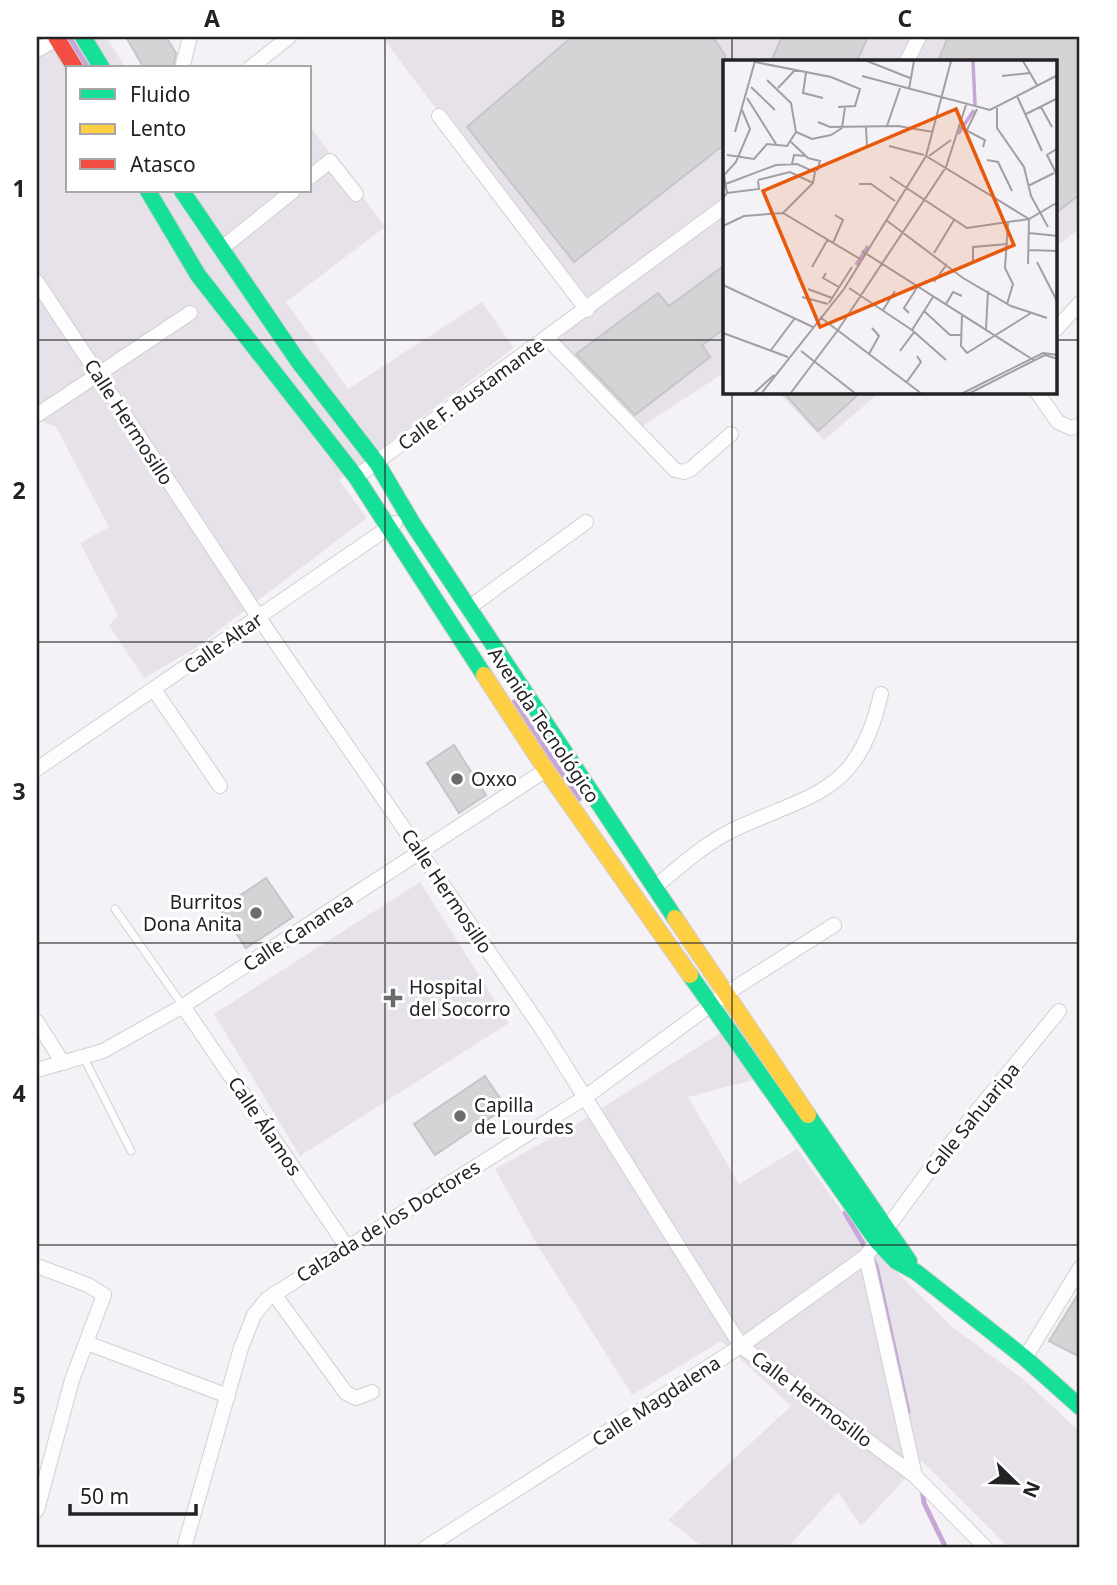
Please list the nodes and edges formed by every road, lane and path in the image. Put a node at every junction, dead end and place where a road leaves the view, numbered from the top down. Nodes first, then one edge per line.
1 (58, 37) edge
2 (83, 37) edge
3 (190, 37) edge
4 (289, 37) edge
5 (919, 37) edge
6 (37, 50) edge
7 (908, 60) edge
8 (74, 66) edge
9 (102, 66) edge
10 (183, 66) edge
11 (253, 66) edge
12 (439, 116) dead end
13 (312, 175) edge
14 (149, 192) edge
15 (183, 192) edge
16 (292, 192) edge
17 (356, 194) dead end
18 (723, 208) edge
19 (222, 248) junction
20 (37, 282) edge
21 (1080, 303) edge
22 (587, 310) junction
23 (190, 313) dead end
24 (1058, 327) edge
25 (548, 339) junction
26 (97, 374) junction
27 (1038, 394) edge
28 (37, 415) edge
29 (1080, 425) edge
30 (731, 434) dead end
31 (377, 463) junction
32 (356, 477) junction
33 (408, 514) junction
34 (586, 522) dead end
35 (389, 527) junction
36 (470, 607) junction
37 (259, 618) junction
38 (155, 691) junction
39 (881, 694) dead end
40 (37, 769) edge
41 (546, 769) junction
42 (220, 786) dead end
43 (421, 852) junction
44 (655, 887) junction
45 (115, 909) dead end
46 (834, 925) dead end
47 (727, 993) junction
48 (712, 1004) junction
49 (183, 1006) junction
50 (1059, 1011) dead end
51 (37, 1022) edge
52 (84, 1058) junction
53 (62, 1063) junction
54 (37, 1070) edge
55 (773, 1078) junction
56 (584, 1098) junction
57 (131, 1152) dead end
58 (882, 1235) junction
59 (347, 1247) junction
60 (866, 1256) junction
61 (37, 1266) edge
62 (1080, 1268) edge
63 (274, 1294) junction
64 (86, 1343) junction
65 (741, 1346) junction
66 (1025, 1358) junction
67 (372, 1392) dead end
68 (228, 1396) junction
69 (1080, 1407) edge
70 (915, 1476) junction
71 (37, 1510) edge
72 (184, 1548) edge
73 (425, 1548) edge
74 (986, 1548) edge

1 - 6 street
1 - 8 main road
2 - 9 main road
3 - 10 street
4 - 11 street
5 - 7 street
12 - 22 street
13 - 17 street
14 - 32 main road, Avenida Tecnológico
15 - 19 main road, Avenida Tecnológico
16 - 19 street
18 - 22 street, Calle F. Bustamante
19 - 31 main road, Avenida Tecnológico
20 - 26 street, Calle Hermosillo
21 - 24 street
22 - 25 street, Calle F. Bustamante
23 - 26 street
25 - 30 street
25 - 31 street, Calle F. Bustamante
26 - 28 street
26 - 37 street, Calle Hermosillo
27 - 29 street
31 - 32 street, Calle F. Bustamante
31 - 33 main road, Avenida Tecnológico
32 - 35 main road, Avenida Tecnológico
33 - 35 street, Calle Altar
33 - 36 main road, Avenida Tecnológico
34 - 36 street
35 - 37 street, Calle Altar
35 - 41 main road, Avenida Tecnológico
36 - 44 main road, Avenida Tecnológico
37 - 38 street, Calle Altar
37 - 43 street, Calle Hermosillo
38 - 40 street, Calle Altar
38 - 42 street
39 - 44 street
41 - 43 street, Calle Cananea
41 - 48 main road, Avenida Tecnológico
43 - 49 street, Calle Cananea
43 - 56 street, Calle Hermosillo
44 - 47 main road, Avenida Tecnológico
45 - 49 lane
46 - 47 street, Calzada de los Doctores
47 - 48 street, Calzada de los Doctores
47 - 55 main road, Avenida Tecnológico
48 - 55 main road, Avenida Tecnológico
48 - 56 street, Calzada de los Doctores
49 - 52 street, Calle Cananea
49 - 59 street, Calle Álamos
50 - 58 street, Calle Sahuaripa
51 - 53 street
52 - 53 street, Calle Cananea
52 - 57 lane
53 - 54 street, Calle Cananea
55 - 58 main road, Avenida Tecnológico
56 - 59 street, Calzada de los Doctores
56 - 65 street, Calle Hermosillo
58 - 60 street, Calle Magdalena
58 - 66 main road, Avenida Tecnológico
59 - 63 street, Calzada de los Doctores
60 - 65 street, Calle Magdalena
60 - 70 street
61 - 64 street
62 - 66 street
63 - 67 street
63 - 68 street, Calzada de los Doctores
64 - 68 street
64 - 71 street
65 - 70 street, Calle Hermosillo
65 - 73 street, Calle Magdalena
66 - 69 main road, Avenida Tecnológico
68 - 72 street, Calzada de los Doctores
70 - 74 street, Calle Hermosillo

